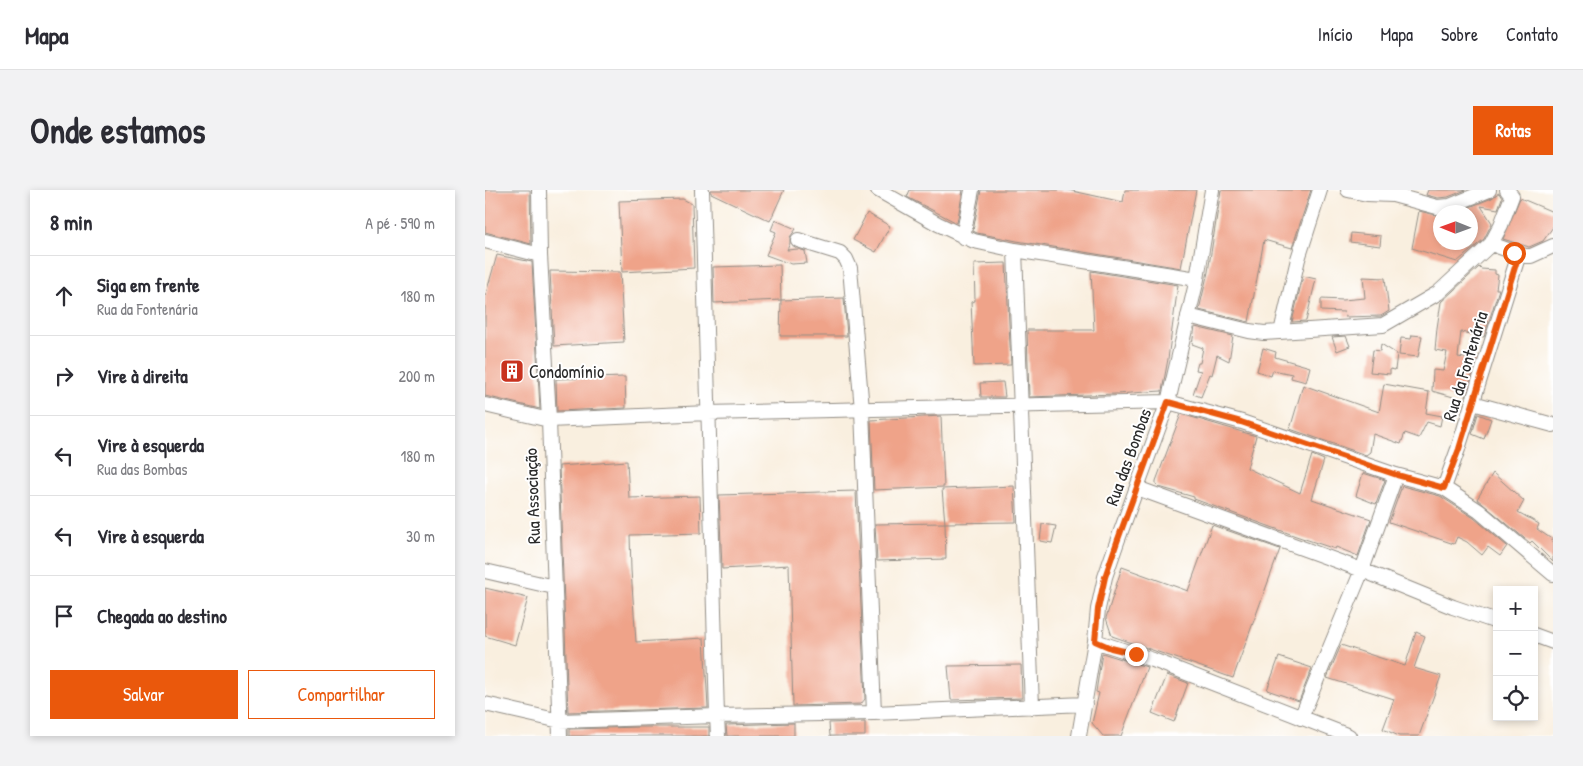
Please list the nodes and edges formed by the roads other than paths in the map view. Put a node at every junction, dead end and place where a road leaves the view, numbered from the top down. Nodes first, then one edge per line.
1 (539, 190) edge
2 (702, 190) edge
3 (878, 190) edge
4 (972, 190) edge
5 (1212, 190) edge
6 (1320, 190) edge
7 (1348, 190) edge
8 (1489, 190) edge
9 (1513, 192) edge
10 (963, 237) junction
11 (798, 240) dead end
12 (485, 241) edge
13 (1491, 244) junction
14 (1553, 246) edge
15 (1015, 250) junction
16 (1519, 254) junction
17 (540, 255) junction
18 (1197, 279) junction
19 (1188, 316) junction
20 (1281, 332) junction
21 (1168, 402) junction
22 (1473, 403) junction
23 (485, 405) edge
24 (1021, 405) junction
25 (862, 410) junction
26 (708, 413) junction
27 (549, 420) junction
28 (1553, 424) edge
29 (1397, 475) junction
30 (1137, 488) junction
31 (1444, 488) junction
32 (1361, 570) junction
33 (485, 571) edge
34 (1553, 574) edge
35 (554, 586) junction
36 (1493, 621) edge
37 (1538, 636) edge
38 (1095, 641) junction
39 (1553, 642) edge
40 (485, 704) edge
41 (1085, 704) junction
42 (1032, 707) junction
43 (874, 713) junction
44 (717, 716) junction
45 (1301, 718) junction
46 (560, 721) junction
47 (560, 736) edge
48 (718, 736) edge
49 (1079, 736) edge
50 (1349, 736) edge

1 - 17 street, Rua Associação
2 - 26 street
3 - 10 street
4 - 10 street
5 - 18 street, Rua das Bombas
6 - 20 street
7 - 8 street
9 - 13 street
10 - 15 street
11 - 25 street
12 - 17 street
13 - 16 street
13 - 20 street
14 - 16 street
15 - 18 street
15 - 24 street
16 - 22 street, Rua da Fontenária
17 - 27 street, Rua Associação
18 - 19 street, Rua das Bombas
19 - 20 street
19 - 21 street, Rua das Bombas
21 - 24 street
21 - 29 street
21 - 30 street, Rua das Bombas
22 - 28 street
22 - 31 street, Rua da Fontenária
23 - 27 street
24 - 25 street
24 - 42 street
25 - 26 street
25 - 43 street
26 - 27 street
26 - 44 street
27 - 35 street, Rua Associação
29 - 31 street
29 - 32 street
30 - 32 street
30 - 38 street, Rua das Bombas
31 - 34 street
32 - 36 street
32 - 45 street
33 - 35 street
35 - 46 street, Rua Associação
37 - 39 street
38 - 41 street, Rua das Bombas
38 - 45 street
40 - 46 street
41 - 42 street
41 - 49 street, Rua das Bombas
42 - 43 street
43 - 44 street
44 - 46 street
44 - 48 street
45 - 50 street
46 - 47 street, Rua Associação

